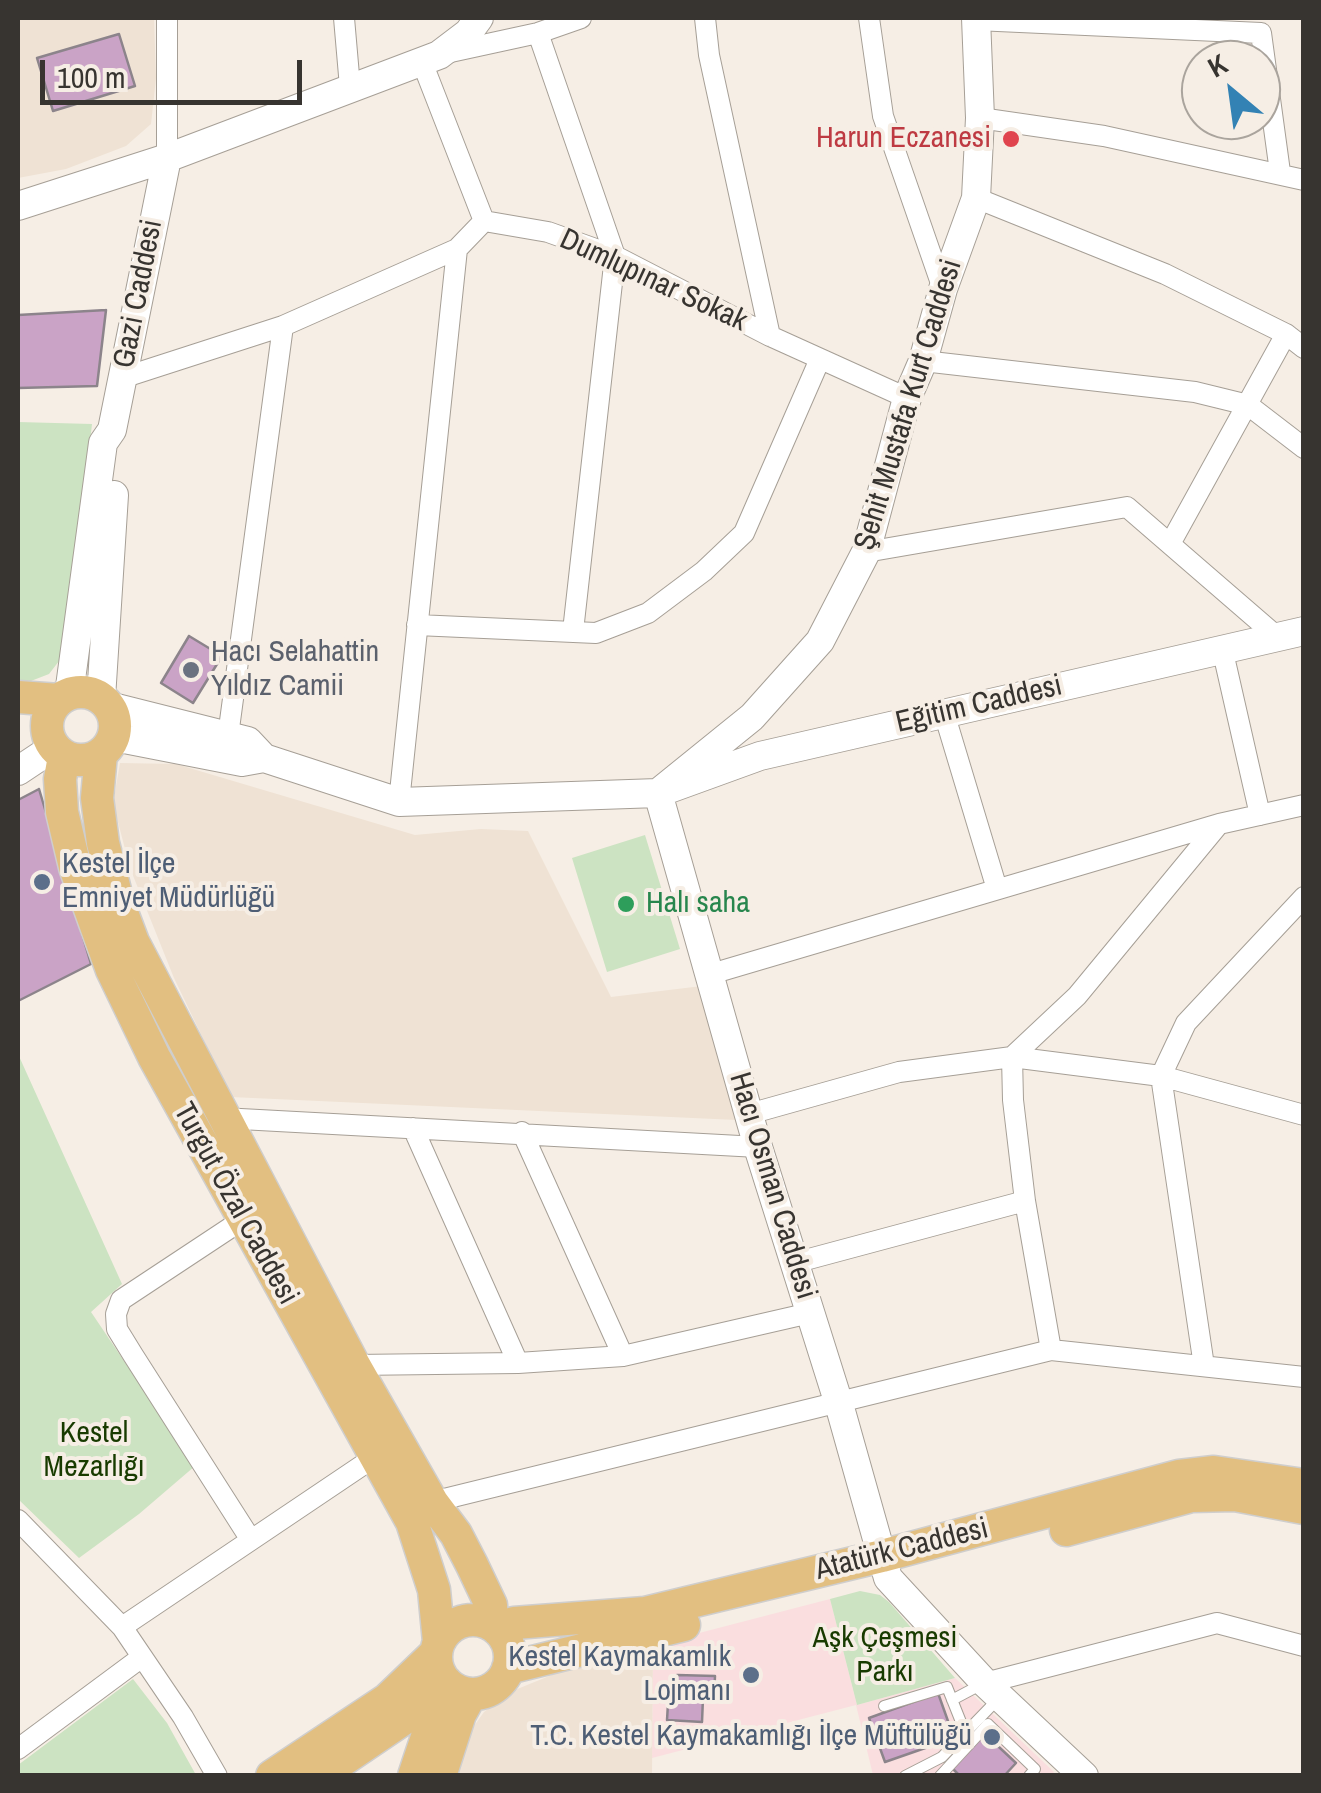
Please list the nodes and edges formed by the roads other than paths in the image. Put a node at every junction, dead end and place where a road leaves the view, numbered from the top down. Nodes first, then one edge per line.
1 (167, 18) edge
2 (344, 18) edge
3 (479, 18) edge
4 (581, 18) edge
5 (706, 18) edge
6 (869, 18) edge
7 (976, 19) edge
8 (1262, 25) edge
9 (538, 33) junction
10 (430, 58) junction
11 (350, 87) junction
12 (980, 118) junction
13 (166, 158) junction
14 (1280, 172) junction
15 (1304, 180) edge
16 (976, 198) junction
17 (18, 206) edge
18 (484, 222) junction
19 (457, 249) junction
20 (615, 256) junction
21 (943, 289) junction
22 (283, 326) junction
23 (1286, 334) junction
24 (770, 336) junction
25 (1304, 348) edge
26 (820, 358) junction
27 (923, 361) junction
28 (122, 378) junction
29 (906, 398) junction
30 (1248, 405) junction
31 (1304, 448) edge
32 (1170, 544) junction
33 (866, 552) junction
34 (417, 624) junction
35 (573, 630) junction
36 (1304, 631) edge
37 (1275, 635) junction
38 (1222, 648) junction
39 (18, 698) edge
40 (944, 713) junction
41 (74, 724) edge
42 (228, 736) junction
43 (264, 758) junction
44 (18, 771) edge
45 (658, 793) junction
46 (399, 802) junction
47 (1304, 805) edge
48 (1260, 815) junction
49 (1218, 824) junction
50 (997, 889) junction
51 (1304, 897) edge
52 (711, 974) junction
53 (1012, 1057) junction
54 (1161, 1076) junction
55 (749, 1114) junction
56 (1304, 1115) edge
57 (222, 1118) junction
58 (413, 1128) junction
59 (522, 1132) junction
60 (758, 1146) junction
61 (1025, 1201) junction
62 (246, 1218) junction
63 (794, 1263) junction
64 (810, 1313) junction
65 (1052, 1350) junction
66 (623, 1356) junction
67 (518, 1362) junction
68 (354, 1365) junction
69 (1204, 1366) junction
70 (1304, 1376) edge
71 (839, 1404) junction
72 (376, 1456) junction
73 (1304, 1485) edge
74 (432, 1502) junction
75 (1304, 1508) edge
76 (18, 1520) edge
77 (252, 1540) junction
78 (885, 1567) junction
79 (788, 1589) junction
80 (122, 1626) junction
81 (495, 1628) junction
82 (1304, 1646) edge
83 (142, 1657) junction
84 (508, 1668) junction
85 (449, 1671) junction
86 (992, 1690) junction
87 (952, 1700) junction
88 (884, 1706) dead end
89 (961, 1722) dead end
90 (18, 1749) edge
91 (1040, 1764) edge
92 (218, 1776) edge
93 (272, 1776) edge
94 (319, 1776) edge
95 (414, 1776) edge
96 (440, 1776) edge
97 (906, 1776) edge
98 (940, 1776) edge
99 (1084, 1776) edge

1 - 13 street
2 - 11 street
3 - 10 main road
4 - 9 street
5 - 24 street
6 - 21 street
7 - 8 street
7 - 12 main road, Şehit Mustafa Kurt Caddesi
8 - 14 street
9 - 10 street
9 - 20 street
10 - 11 main road
10 - 18 street
11 - 13 main road
12 - 14 street
12 - 16 main road, Şehit Mustafa Kurt Caddesi
13 - 17 main road
13 - 28 main road, Gazi Caddesi
14 - 15 street
16 - 21 main road, Şehit Mustafa Kurt Caddesi
16 - 23 street
18 - 19 street
18 - 20 street, Dumlupınar Sokak
19 - 22 street
19 - 34 street
20 - 24 street, Dumlupınar Sokak
20 - 35 street
21 - 27 main road, Şehit Mustafa Kurt Caddesi
22 - 28 street
22 - 42 street
23 - 25 street
23 - 30 street
24 - 26 street, Dumlupınar Sokak
26 - 29 street, Dumlupınar Sokak
26 - 35 street
27 - 29 main road, Şehit Mustafa Kurt Caddesi
27 - 30 street
28 - 41 main road, Gazi Caddesi
29 - 33 main road, Şehit Mustafa Kurt Caddesi
30 - 31 street
30 - 32 street
32 - 33 street
32 - 37 street
33 - 45 main road, Şehit Mustafa Kurt Caddesi
34 - 35 street
34 - 46 street
36 - 37 main road, Eğitim Caddesi
37 - 38 main road, Eğitim Caddesi
38 - 40 main road, Eğitim Caddesi
38 - 48 street
39 - 41 main road
40 - 45 main road, Eğitim Caddesi
40 - 50 street
41 - 42 main road
41 - 43 main road
41 - 44 main road
41 - 57 main road, Turgut Özal Caddesi
41 - 62 main road, Turgut Özal Caddesi
42 - 43 main road
43 - 46 main road
45 - 46 main road
45 - 52 main road, Hacı Osman Caddesi
47 - 48 street
48 - 49 street
49 - 50 street
49 - 53 street
50 - 52 street
51 - 54 street
52 - 55 main road, Hacı Osman Caddesi
53 - 54 street
53 - 55 street
53 - 61 street
54 - 56 street
54 - 69 street
55 - 60 main road, Hacı Osman Caddesi
57 - 58 street
57 - 68 main road, Turgut Özal Caddesi
58 - 59 street
58 - 67 street
59 - 60 street
59 - 66 street
60 - 63 main road, Hacı Osman Caddesi
61 - 63 street
61 - 65 street
62 - 72 main road, Turgut Özal Caddesi
62 - 77 street
63 - 64 main road, Hacı Osman Caddesi
64 - 66 street
64 - 71 main road, Hacı Osman Caddesi
65 - 69 street
65 - 71 street
66 - 67 street
67 - 68 street
68 - 74 main road, Turgut Özal Caddesi
69 - 70 street
71 - 74 street
71 - 78 main road, Hacı Osman Caddesi
72 - 77 street
72 - 85 main road, Turgut Özal Caddesi
73 - 78 main road, Atatürk Caddesi
74 - 81 main road, Turgut Özal Caddesi
75 - 78 main road, Atatürk Caddesi
76 - 80 street
77 - 80 street
78 - 79 main road, Atatürk Caddesi
78 - 86 main road
79 - 81 main road, Atatürk Caddesi
79 - 84 main road, Atatürk Caddesi
80 - 83 street
81 - 84 main road
81 - 85 main road
82 - 86 street
83 - 90 street
83 - 92 street
84 - 85 main road
85 - 93 main road
85 - 94 main road
85 - 95 main road
85 - 96 main road
86 - 87 lane
86 - 91 main road
86 - 97 lane
87 - 88 lane
87 - 89 lane
91 - 98 lane
91 - 99 main road

